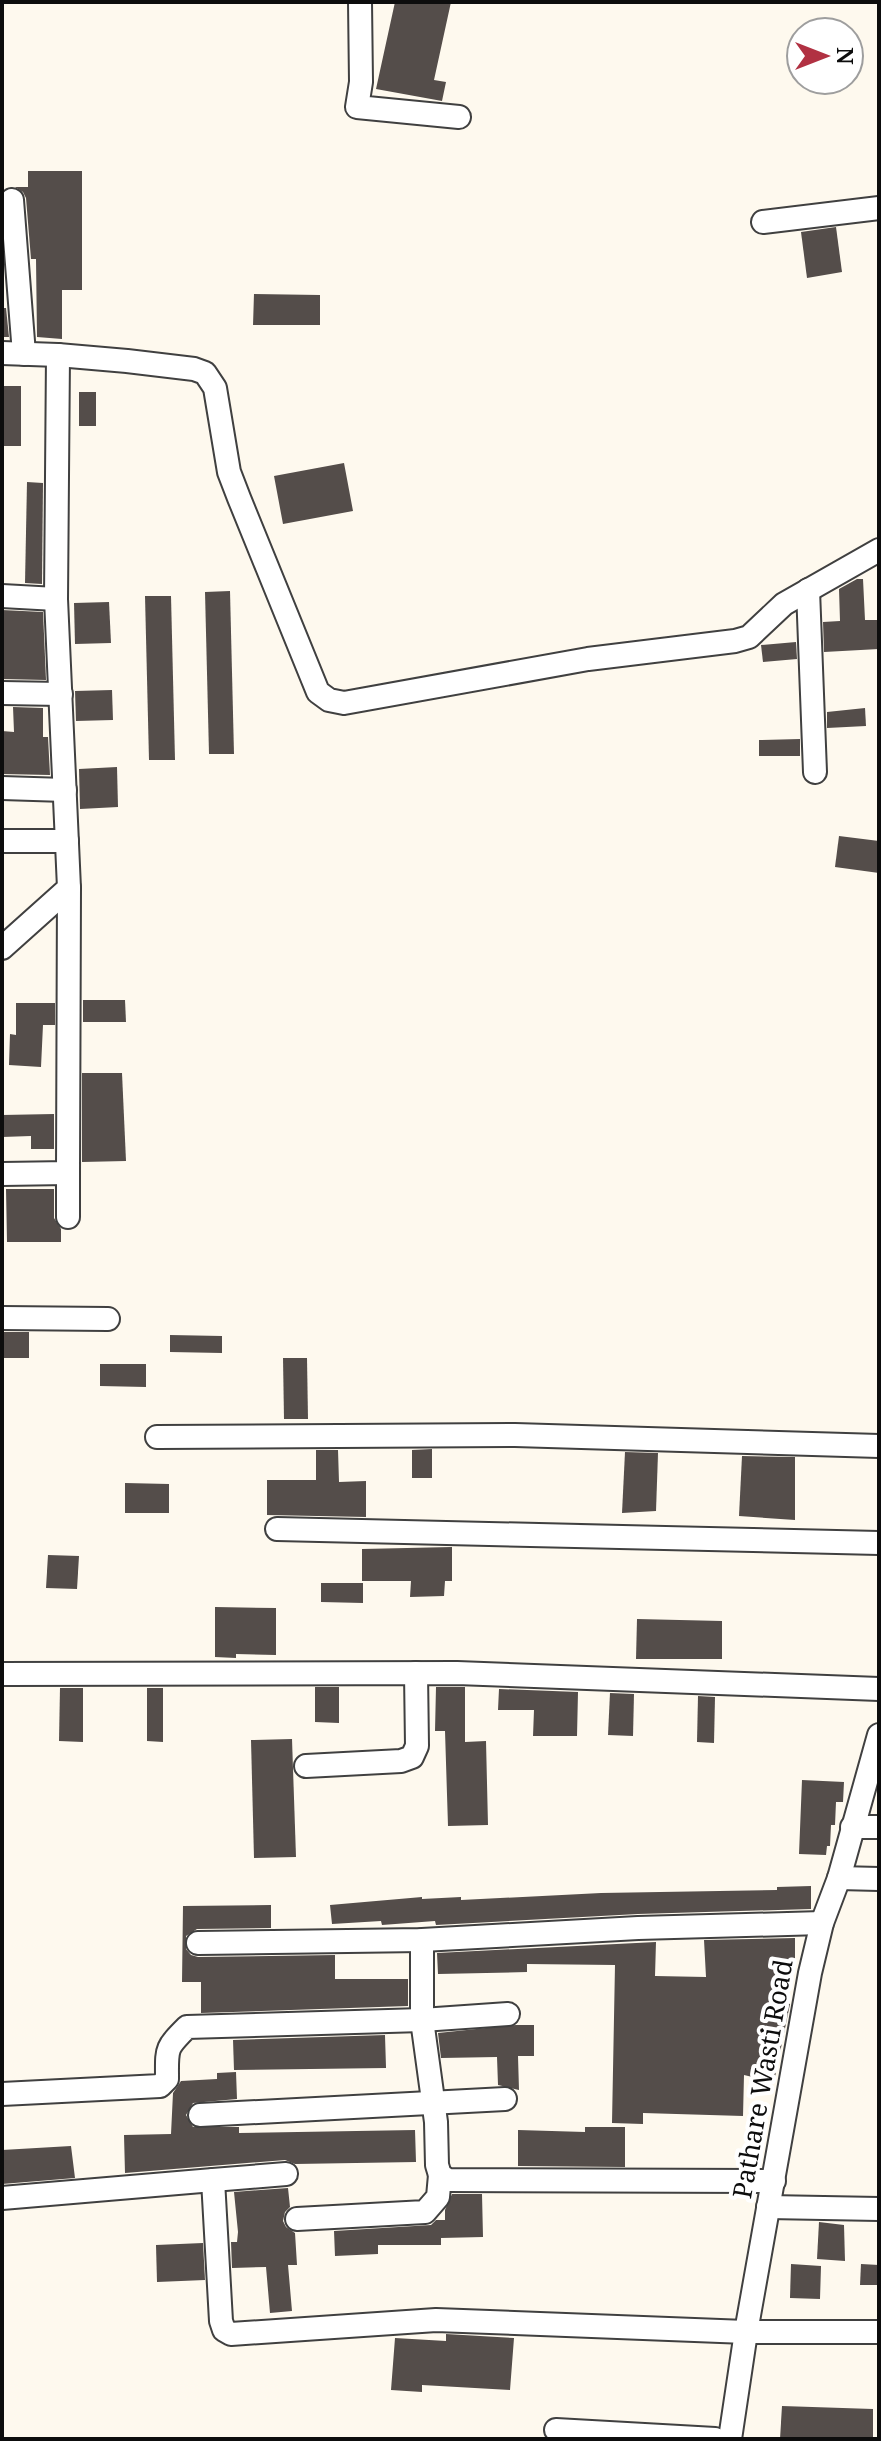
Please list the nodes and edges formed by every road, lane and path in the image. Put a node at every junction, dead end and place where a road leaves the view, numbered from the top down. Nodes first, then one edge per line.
1 (360, 2) edge
2 (459, 117) dead end
3 (12, 200) dead end
4 (879, 208) edge
5 (763, 222) dead end
6 (13, 354) edge
7 (58, 355) junction
8 (879, 550) edge
9 (808, 590) junction
10 (2, 596) edge
11 (56, 599) junction
12 (2, 693) edge
13 (61, 694) junction
14 (815, 772) dead end
15 (2, 788) edge
16 (65, 790) junction
17 (2, 841) edge
18 (67, 841) junction
19 (69, 888) junction
20 (27, 926) junction
21 (2, 928) edge
22 (2, 948) edge
23 (68, 1173) junction
24 (2, 1174) edge
25 (68, 1217) dead end
26 (2, 1318) edge
27 (108, 1319) dead end
28 (157, 1437) dead end
29 (879, 1446) edge
30 (277, 1529) dead end
31 (879, 1543) edge
32 (416, 1673) junction
33 (2, 1674) edge
34 (879, 1689) edge
35 (879, 1735) edge
36 (306, 1766) dead end
37 (852, 1827) junction
38 (879, 1827) edge
39 (839, 1878) junction
40 (879, 1879) edge
41 (822, 1923) junction
42 (422, 1940) junction
43 (198, 1943) dead end
44 (508, 2014) dead end
45 (422, 2020) junction
46 (2, 2094) edge
47 (505, 2099) dead end
48 (433, 2104) junction
49 (200, 2115) dead end
50 (286, 2174) dead end
51 (440, 2175) junction
52 (213, 2180) junction
53 (774, 2181) junction
54 (2, 2198) edge
55 (768, 2207) junction
56 (879, 2209) edge
57 (297, 2219) dead end
58 (746, 2332) junction
59 (879, 2332) edge
60 (556, 2430) dead end
61 (715, 2439) edge
62 (730, 2439) edge

1 - 2 street
3 - 6 street
4 - 5 street
6 - 7 street
7 - 9 street
7 - 11 street
8 - 9 street
9 - 14 street
10 - 11 street
11 - 13 street
12 - 13 street
13 - 16 street
15 - 16 street
16 - 18 street
17 - 18 street
18 - 19 street
19 - 20 street
19 - 23 street
20 - 21 street
20 - 22 street
23 - 24 street
23 - 25 street
26 - 27 street
28 - 29 street
30 - 31 street
32 - 33 street
32 - 34 street
32 - 36 street
35 - 37 street, Pathare Wasti Road
37 - 38 street
37 - 39 street, Pathare Wasti Road
39 - 40 street
39 - 41 street, Pathare Wasti Road
41 - 42 street
41 - 53 street, Pathare Wasti Road
42 - 43 street
42 - 45 street
44 - 45 street
45 - 46 street
45 - 48 street
47 - 48 street
48 - 49 street
48 - 51 street
50 - 52 street
51 - 53 street
51 - 57 street
52 - 54 street
52 - 58 street
53 - 55 street, Pathare Wasti Road
55 - 56 street
55 - 58 street, Pathare Wasti Road
58 - 59 street
58 - 62 street, Pathare Wasti Road
60 - 61 street

